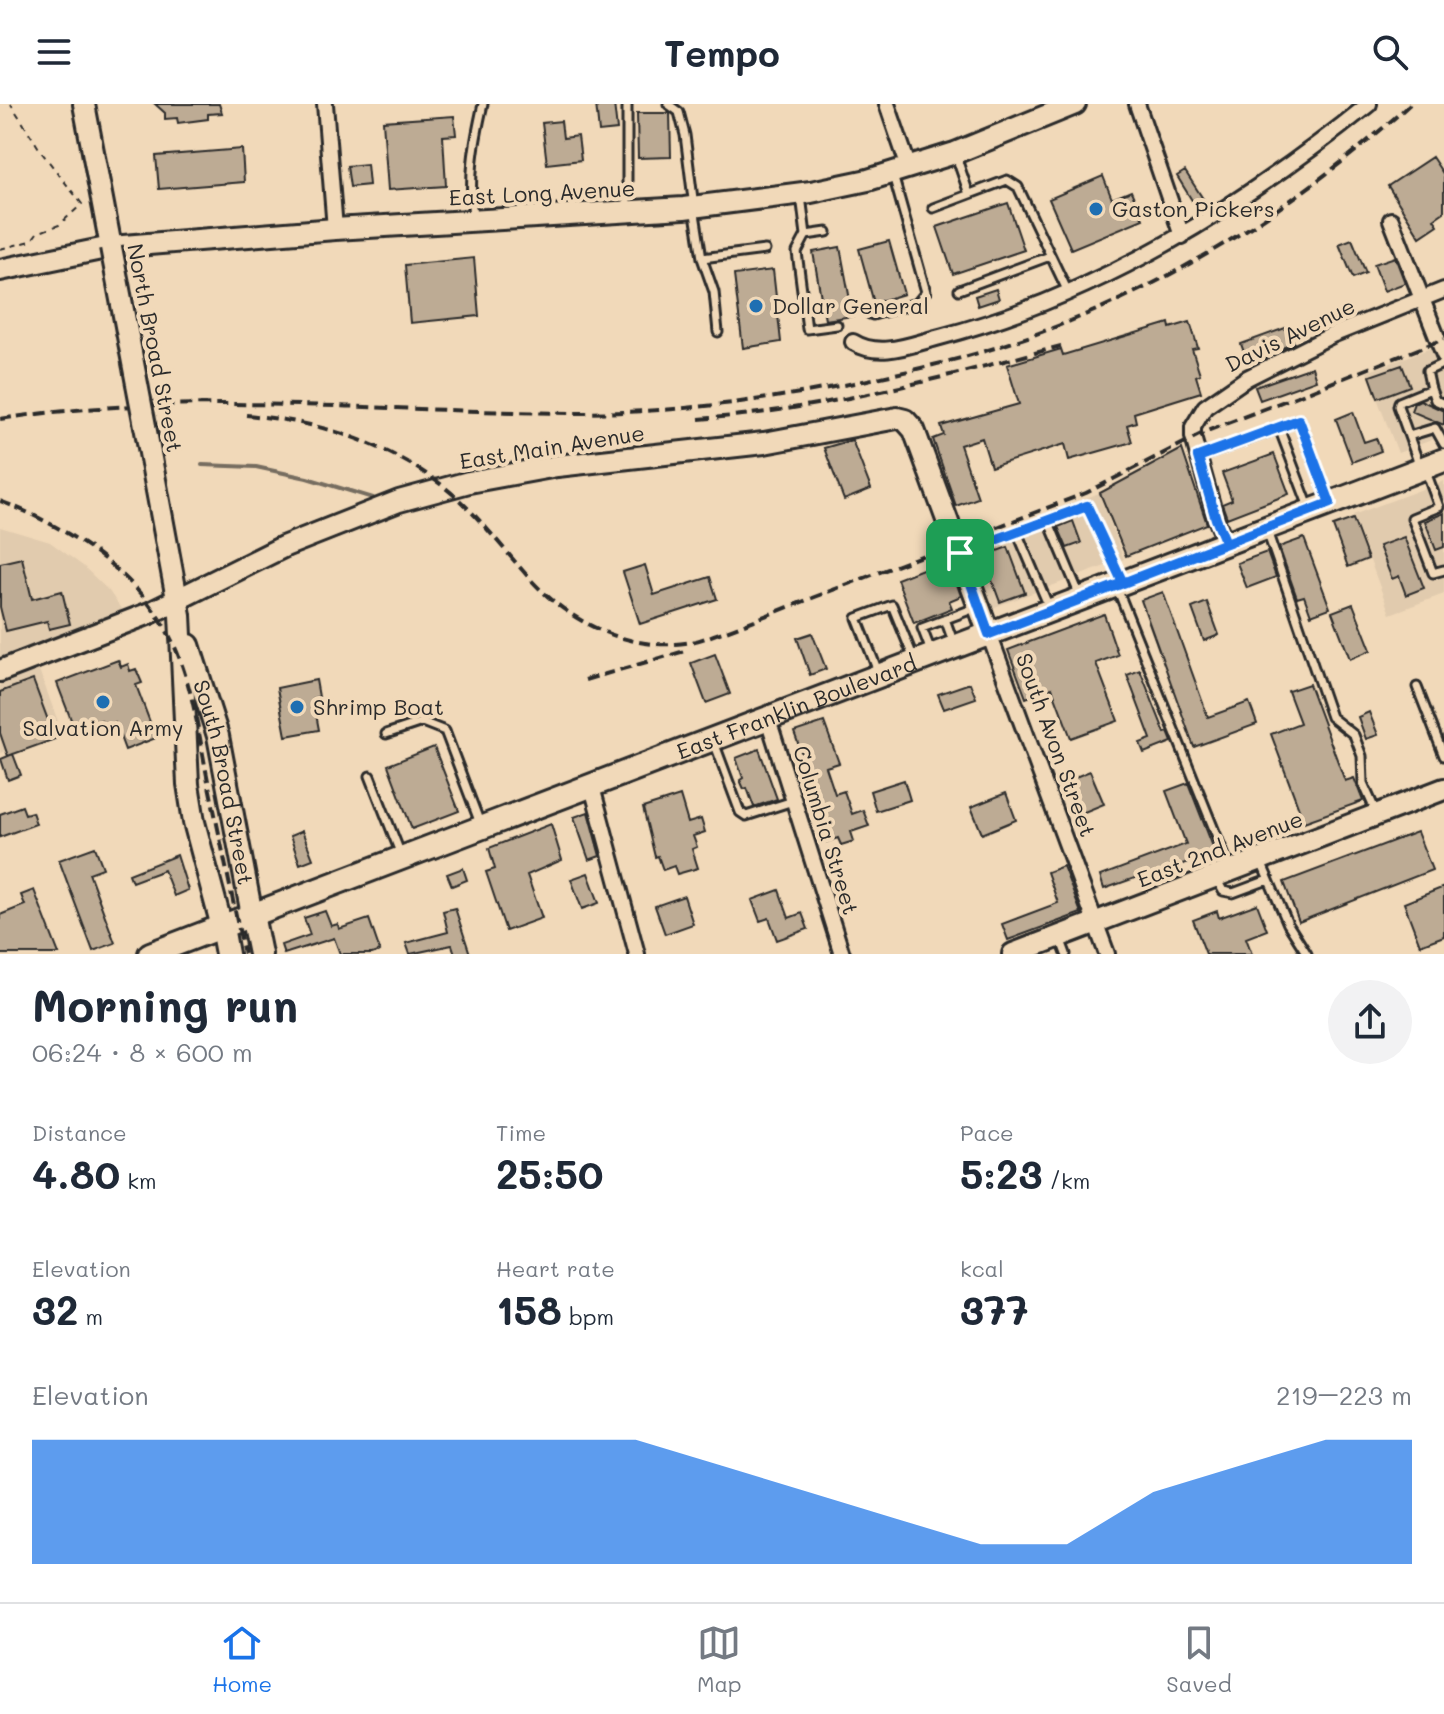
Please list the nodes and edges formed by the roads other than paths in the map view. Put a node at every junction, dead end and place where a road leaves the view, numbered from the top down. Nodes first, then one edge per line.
1 (84, 104) edge
2 (325, 104) edge
3 (483, 104) edge
4 (627, 104) edge
5 (668, 104) edge
6 (887, 104) edge
7 (1075, 104) edge
8 (1137, 104) edge
9 (1369, 104) edge
10 (955, 153) junction
11 (901, 171) junction
12 (800, 194) junction
13 (969, 194) junction
14 (694, 207) junction
15 (933, 208) dead end
16 (627, 211) junction
17 (1391, 220) dead end
18 (473, 221) junction
19 (335, 229) junction
20 (827, 232) dead end
21 (806, 235) junction
22 (1182, 236) junction
23 (111, 247) junction
24 (765, 250) dead end
25 (1050, 256) junction
26 (702, 258) junction
27 (0, 270) edge
28 (959, 290) dead end
29 (1444, 290) edge
30 (1068, 292) junction
31 (1423, 298) junction
32 (870, 314) dead end
33 (837, 325) dead end
34 (718, 332) dead end
35 (853, 342) dead end
36 (1444, 355) edge
37 (1444, 363) edge
38 (1431, 389) junction
39 (1444, 404) edge
40 (905, 420) joint
41 (1279, 428) junction
42 (1409, 436) junction
43 (1444, 444) edge
44 (1198, 457) junction
45 (1430, 465) edge
46 (1442, 506) edge
47 (1320, 507) junction
48 (1048, 520) junction
49 (1266, 528) junction
50 (1017, 532) junction
51 (1226, 543) junction
52 (960, 553) junction
53 (1444, 570) edge
54 (1119, 584) junction
55 (1081, 599) junction
56 (980, 606) junction
57 (178, 608) junction
58 (1050, 611) junction
59 (945, 619) junction
60 (989, 634) junction
61 (955, 647) junction
62 (924, 659) junction
63 (0, 671) edge
64 (880, 676) junction
65 (1417, 687) dead end
66 (768, 719) junction
67 (386, 734) dead end
68 (713, 740) junction
69 (1444, 756) edge
70 (370, 776) dead end
71 (592, 787) junction
72 (1444, 789) edge
73 (793, 801) junction
74 (1377, 814) junction
75 (482, 828) junction
76 (402, 858) junction
77 (1260, 860) junction
78 (1223, 874) junction
79 (1268, 880) junction
80 (252, 915) junction
81 (1096, 923) junction
82 (222, 927) junction
83 (1063, 945) edge
84 (150, 954) edge
85 (227, 954) edge
86 (260, 954) edge
87 (637, 954) edge
88 (842, 954) edge
89 (1013, 954) edge
90 (1107, 954) edge
91 (1307, 954) edge

1 - 23 main road, North Broad Street
2 - 19 street
3 - 18 lane
4 - 16 lane
5 - 14 lane
6 - 11 street
7 - 10 main road, East Long Avenue
8 - 22 street
9 - 22 street
10 - 11 main road, East Long Avenue
10 - 13 lane
11 - 12 main road, East Long Avenue
11 - 32 lane
12 - 14 main road, East Long Avenue
12 - 21 lane
13 - 15 lane
13 - 25 lane
14 - 16 main road, East Long Avenue
14 - 26 lane
16 - 18 main road, East Long Avenue
17 - 31 street
18 - 19 main road, East Long Avenue
19 - 23 main road, East Long Avenue
20 - 21 lane
21 - 33 lane
22 - 30 street
23 - 27 main road, East Long Avenue
23 - 57 main road, North Broad Street, bridge
24 - 26 lane
25 - 28 lane
25 - 30 lane
26 - 34 lane
29 - 31 street, Davis Avenue
30 - 35 street
31 - 36 street
31 - 44 street, Davis Avenue
37 - 38 lane
38 - 39 lane
38 - 42 lane
40 - 52 main road, South Avon Street
40 - 57 main road, East Main Avenue
41 - 44 lane
41 - 47 lane
41 - 47 lane
42 - 43 lane
42 - 45 lane
44 - 51 street, Davis Avenue
45 - 46 lane
45 - 47 main road, East Franklin Boulevard
46 - 53 lane
47 - 49 main road, East Franklin Boulevard
48 - 50 lane
48 - 54 lane
48 - 55 lane
49 - 51 main road, East Franklin Boulevard
49 - 74 lane
50 - 52 lane
50 - 58 lane
51 - 54 main road, East Franklin Boulevard
52 - 56 main road, South Avon Street
54 - 55 main road, East Franklin Boulevard
54 - 78 lane
55 - 58 main road, East Franklin Boulevard
56 - 59 lane
56 - 60 main road, South Avon Street
57 - 63 main road, East Main Avenue
57 - 80 main road, South Broad Street
57 - 82 main road, South Broad Street
58 - 60 main road, East Franklin Boulevard
59 - 61 lane
59 - 62 lane
60 - 61 main road, East Franklin Boulevard
60 - 81 street, South Avon Street
61 - 62 main road, East Franklin Boulevard
62 - 64 main road, East Franklin Boulevard
62 - 64 lane
64 - 66 main road, East Franklin Boulevard
65 - 69 lane
66 - 68 main road, East Franklin Boulevard
66 - 73 street, Columbia Street
67 - 75 lane
68 - 71 main road, East Franklin Boulevard
68 - 73 lane
70 - 76 lane
71 - 75 main road, East Franklin Boulevard
71 - 87 street
72 - 74 main road, East 2nd Avenue
73 - 88 street, Columbia Street
74 - 77 main road, East 2nd Avenue
75 - 76 main road, East Franklin Boulevard
76 - 80 main road, East Franklin Boulevard
77 - 78 main road, East 2nd Avenue
77 - 79 lane
78 - 79 lane
78 - 81 main road, East 2nd Avenue
79 - 91 lane
80 - 82 main road, East Franklin Boulevard
80 - 86 main road, South Broad Street
81 - 83 main road, East 2nd Avenue
81 - 90 street, South Avon Street
82 - 84 main road, East Franklin Boulevard
82 - 85 main road, South Broad Street
83 - 89 main road, East 2nd Avenue

